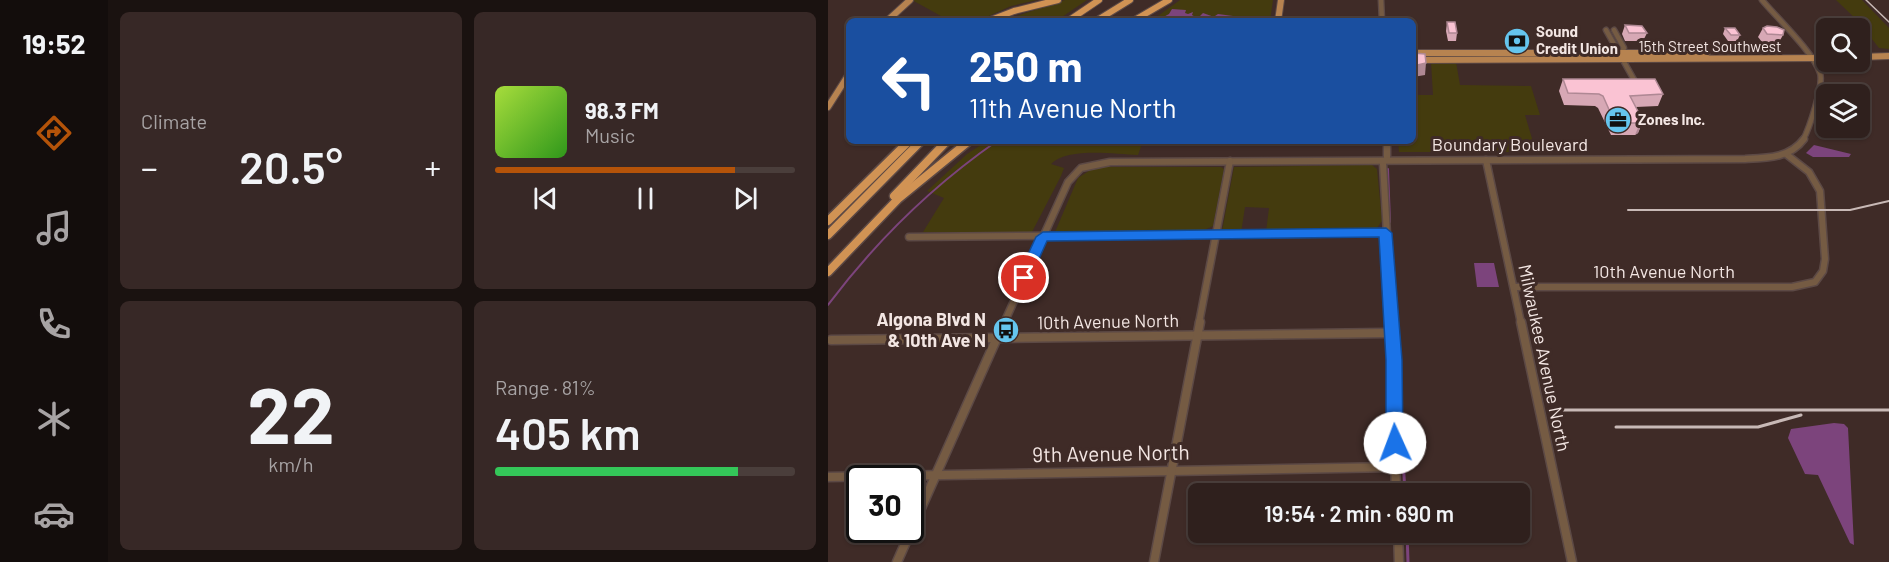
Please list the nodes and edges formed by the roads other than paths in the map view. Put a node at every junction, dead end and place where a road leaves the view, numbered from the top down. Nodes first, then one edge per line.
1 (909, 0) edge
2 (1058, 0) edge
3 (1099, 0) edge
4 (1119, 0) edge
5 (1130, 0) edge
6 (1169, 0) edge
7 (1281, 0) edge
8 (1381, 0) edge
9 (1762, 0) edge
10 (890, 18) edge
11 (996, 18) edge
12 (1072, 18) edge
13 (1093, 18) edge
14 (1101, 18) edge
15 (1140, 18) edge
16 (1278, 18) edge
17 (1382, 18) edge
18 (1606, 30) dead end
19 (1614, 30) dead end
20 (1416, 53) edge
21 (1870, 53) edge
22 (1889, 54) edge
23 (1816, 55) edge
24 (1623, 56) junction
25 (1810, 56) junction
26 (1870, 56) edge
27 (1816, 57) edge
28 (1416, 60) edge
29 (846, 79) edge
30 (1637, 85) edge
31 (828, 107) edge
32 (898, 144) edge
33 (906, 144) edge
34 (918, 144) edge
35 (944, 144) edge
36 (965, 144) edge
37 (1387, 144) edge
38 (1786, 154) junction
39 (1486, 160) junction
40 (1230, 161) junction
41 (1385, 162) junction
42 (828, 219) edge
43 (1386, 233) junction
44 (828, 235) edge
45 (1216, 235) junction
46 (909, 237) dead end
47 (1043, 237) junction
48 (828, 271) edge
49 (1514, 287) junction
50 (1385, 333) dead end
51 (1197, 335) junction
52 (996, 339) junction
53 (831, 340) dead end
54 (1395, 467) junction
55 (1171, 471) junction
56 (933, 476) junction
57 (828, 477) edge
58 (1396, 483) edge
59 (1398, 543) edge
60 (897, 562) edge
61 (1154, 562) edge
62 (1399, 562) edge
63 (1572, 562) edge

1 - 10 main road
2 - 11 highway
3 - 12 highway
4 - 13 highway
5 - 14 highway
6 - 15 highway
7 - 16 main road
8 - 17 street
9 - 25 street
18 - 24 street
19 - 24 street
20 - 24 main road, 15th Street Southwest
21 - 22 main road
22 - 26 main road
23 - 25 main road, 15th Street Southwest
24 - 25 main road, 15th Street Southwest
24 - 28 main road, 15th Street Southwest
24 - 30 street
25 - 27 main road, 15th Street Southwest
25 - 38 street
29 - 31 main road
32 - 42 highway
33 - 42 highway
34 - 44 highway
35 - 48 highway
36 - 48 highway
37 - 41 street
38 - 39 street, Boundary Boulevard
38 - 49 street, 10th Avenue North
39 - 41 street, Boundary Boulevard
39 - 49 street, Milwaukee Avenue North
40 - 41 street, Boundary Boulevard
40 - 45 street
40 - 47 street, Boundary Boulevard
41 - 43 street
43 - 45 street
43 - 54 street
45 - 47 street
45 - 51 street
46 - 47 street
47 - 52 street
49 - 63 street, Milwaukee Avenue North
50 - 51 street, 10th Avenue North
51 - 52 street, 10th Avenue North
51 - 55 street
52 - 53 street, 10th Avenue North
52 - 56 street
54 - 55 street, 9th Avenue North
54 - 58 street
55 - 56 street, 9th Avenue North
55 - 61 street
56 - 57 street, 9th Avenue North
56 - 60 street
59 - 62 street

